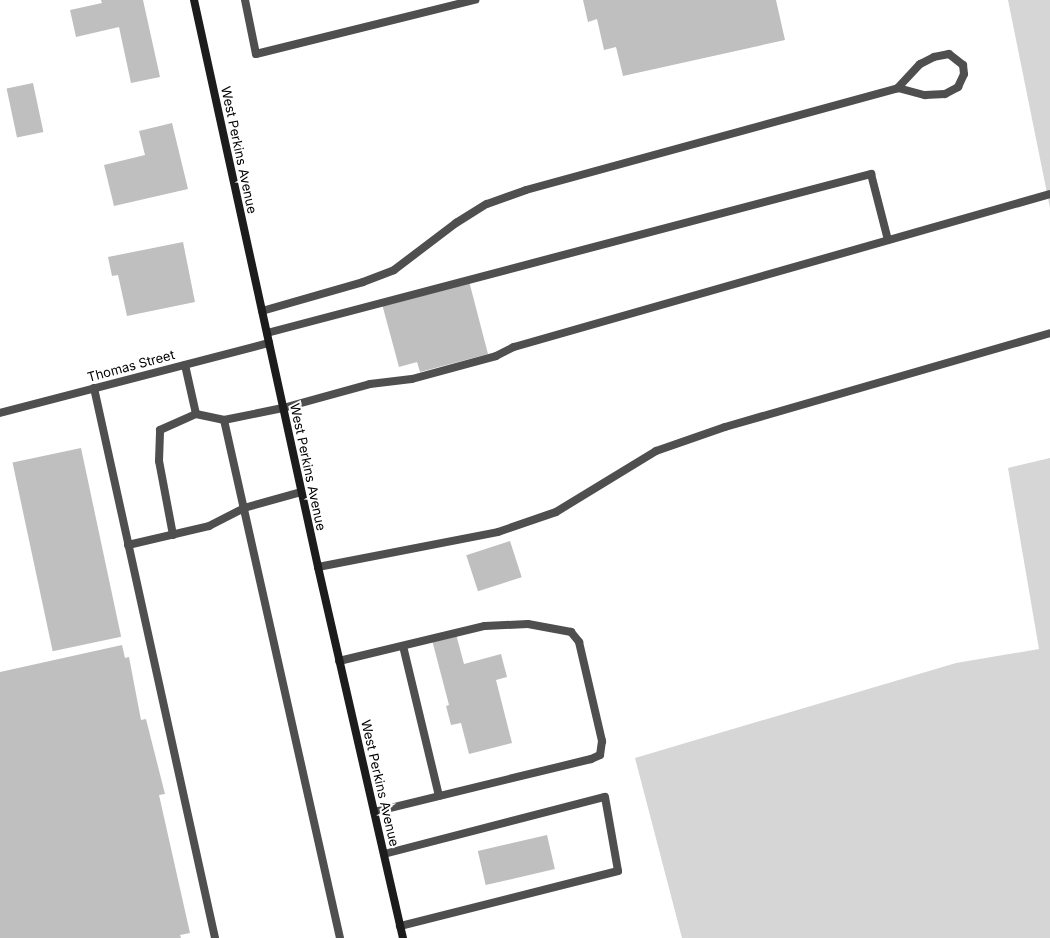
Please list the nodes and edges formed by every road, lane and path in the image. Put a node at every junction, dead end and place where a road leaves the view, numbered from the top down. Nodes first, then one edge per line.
1 (194, 0) edge
2 (245, 0) edge
3 (475, 0) edge
4 (898, 88) junction
5 (1050, 194) edge
6 (888, 240) junction
7 (262, 311) junction
8 (266, 333) junction
9 (1050, 333) edge
10 (269, 343) junction
11 (185, 365) junction
12 (94, 388) junction
13 (283, 408) junction
14 (0, 413) edge
15 (196, 414) junction
16 (224, 420) junction
17 (301, 492) junction
18 (244, 508) junction
19 (173, 535) junction
20 (128, 545) junction
21 (318, 567) junction
22 (404, 646) junction
23 (339, 661) junction
24 (439, 796) junction
25 (374, 812) junction
26 (384, 854) junction
27 (400, 926) junction
28 (215, 938) edge
29 (340, 938) edge
30 (403, 938) edge

1 - 7 main road, West Perkins Avenue
2 - 3 street
4 - 4 street
4 - 7 street
5 - 6 street
6 - 8 street
6 - 13 street
7 - 8 main road, West Perkins Avenue
8 - 10 main road, West Perkins Avenue
9 - 21 street
10 - 11 street, Thomas Street
10 - 13 main road, West Perkins Avenue
11 - 12 street, Thomas Street
11 - 15 street
12 - 14 street, Thomas Street
12 - 20 street
13 - 16 street
13 - 17 main road, West Perkins Avenue
15 - 16 street
15 - 19 street
16 - 18 street
17 - 18 street
17 - 21 main road, West Perkins Avenue
18 - 19 street
18 - 29 street
19 - 20 street
20 - 28 street
21 - 23 main road, West Perkins Avenue
22 - 23 street
22 - 24 street
22 - 24 street
23 - 25 main road, West Perkins Avenue
24 - 25 street
25 - 26 main road, West Perkins Avenue
26 - 27 main road, West Perkins Avenue
26 - 27 street
27 - 30 main road, West Perkins Avenue

